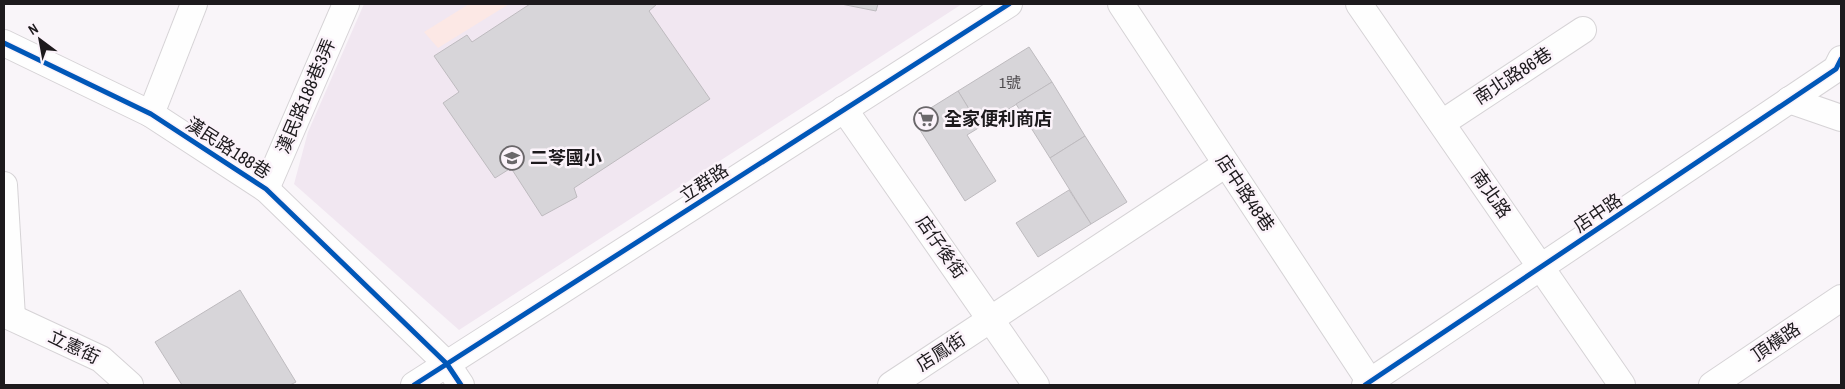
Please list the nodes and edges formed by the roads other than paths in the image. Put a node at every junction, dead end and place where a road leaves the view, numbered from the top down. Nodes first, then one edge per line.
1 (194, 4) edge
2 (346, 4) edge
3 (1009, 4) edge
4 (1121, 4) edge
5 (1359, 4) edge
6 (1583, 30) dead end
7 (4, 43) edge
8 (1841, 59) edge
9 (1789, 100) junction
10 (844, 109) junction
11 (151, 114) junction
12 (1841, 118) edge
13 (1442, 123) junction
14 (1226, 164) junction
15 (4, 186) edge
16 (266, 189) junction
17 (1542, 267) junction
18 (1841, 298) edge
19 (8, 316) edge
20 (992, 320) junction
21 (448, 364) junction
22 (1368, 383) edge
23 (130, 385) edge
24 (414, 385) edge
25 (461, 385) edge
26 (891, 385) edge
27 (1036, 385) edge
28 (1622, 385) edge
29 (1712, 385) edge

1 - 11 street
2 - 16 street, 漢民路188巷3弄
3 - 10 street, 立群路
4 - 14 street, 店中路48巷
5 - 13 street, 南北路
6 - 13 street, 南北路86巷
7 - 11 street, 漢民路188巷
8 - 9 street, 店中路
9 - 12 street
9 - 17 street, 店中路
10 - 20 street, 店仔後街
10 - 21 street, 立群路
11 - 16 street, 漢民路188巷
13 - 17 street, 南北路
14 - 20 street, 店鳳街
14 - 22 street, 店中路48巷
15 - 19 street
16 - 21 street, 漢民路188巷
17 - 22 street, 店中路
17 - 28 street, 南北路
18 - 29 street, 頂橫路
19 - 23 street, 立憲街
20 - 26 street, 店鳳街
20 - 27 street, 店仔後街
21 - 24 street, 立群路
21 - 25 street, 漢民路188巷

